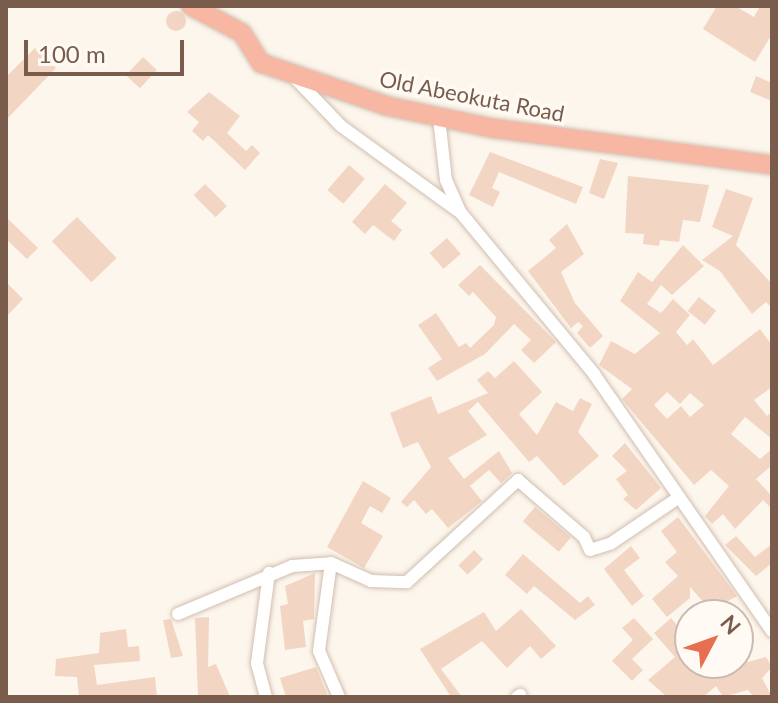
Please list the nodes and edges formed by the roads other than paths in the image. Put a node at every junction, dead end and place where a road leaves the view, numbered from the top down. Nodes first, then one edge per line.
1 (191, 6) edge
2 (295, 78) junction
3 (439, 118) junction
4 (772, 165) edge
5 (461, 213) junction
6 (678, 498) junction
7 (331, 563) junction
8 (269, 573) junction
9 (178, 614) dead end
10 (772, 631) edge
11 (266, 697) edge
12 (339, 697) edge

1 - 2 highway, Old Abeokuta Road
2 - 3 highway, Old Abeokuta Road
2 - 5 street
3 - 4 highway, Old Abeokuta Road
3 - 5 street
5 - 6 street
6 - 7 street
6 - 10 street
7 - 8 street
7 - 12 street
8 - 9 street
8 - 11 street

